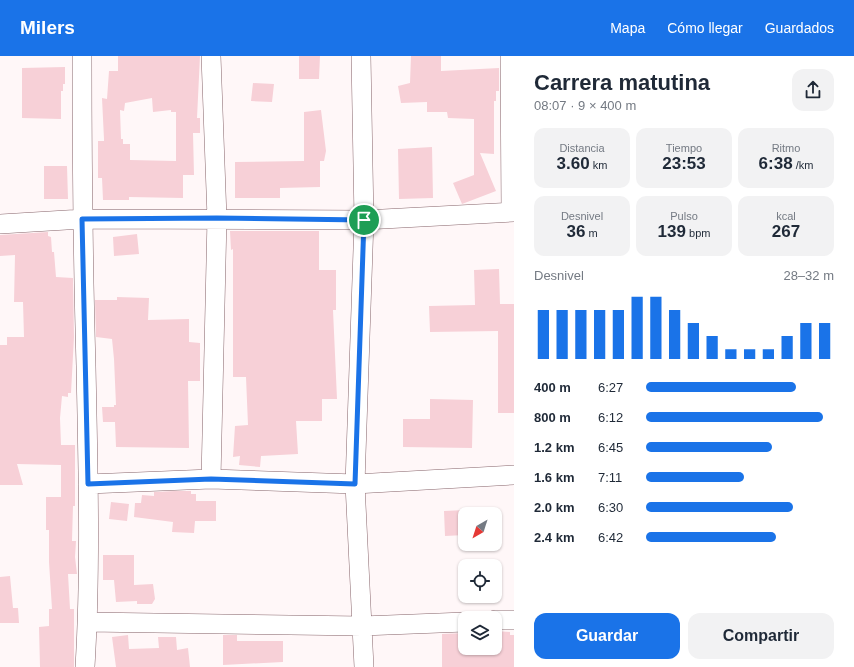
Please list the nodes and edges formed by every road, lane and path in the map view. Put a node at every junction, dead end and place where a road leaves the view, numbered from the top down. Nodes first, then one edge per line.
1 (82, 56) edge
2 (211, 56) edge
3 (361, 56) edge
4 (510, 56) edge
5 (513, 212) edge
6 (217, 218) junction
7 (82, 219) junction
8 (364, 220) junction
9 (0, 224) edge
10 (514, 475) edge
11 (211, 479) junction
12 (88, 484) junction
13 (355, 484) junction
14 (502, 620) edge
15 (514, 620) edge
16 (88, 622) junction
17 (458, 622) edge
18 (362, 626) junction
19 (85, 667) edge
20 (364, 667) edge

1 - 7 street
2 - 6 street
3 - 8 street
4 - 5 street
5 - 8 street
6 - 7 street
6 - 8 street
6 - 11 street
7 - 9 street
7 - 12 street
8 - 13 street
10 - 13 street
11 - 12 street
11 - 13 street
12 - 16 street
13 - 18 street
14 - 15 street
16 - 18 street
16 - 19 street
17 - 18 street
18 - 20 street

